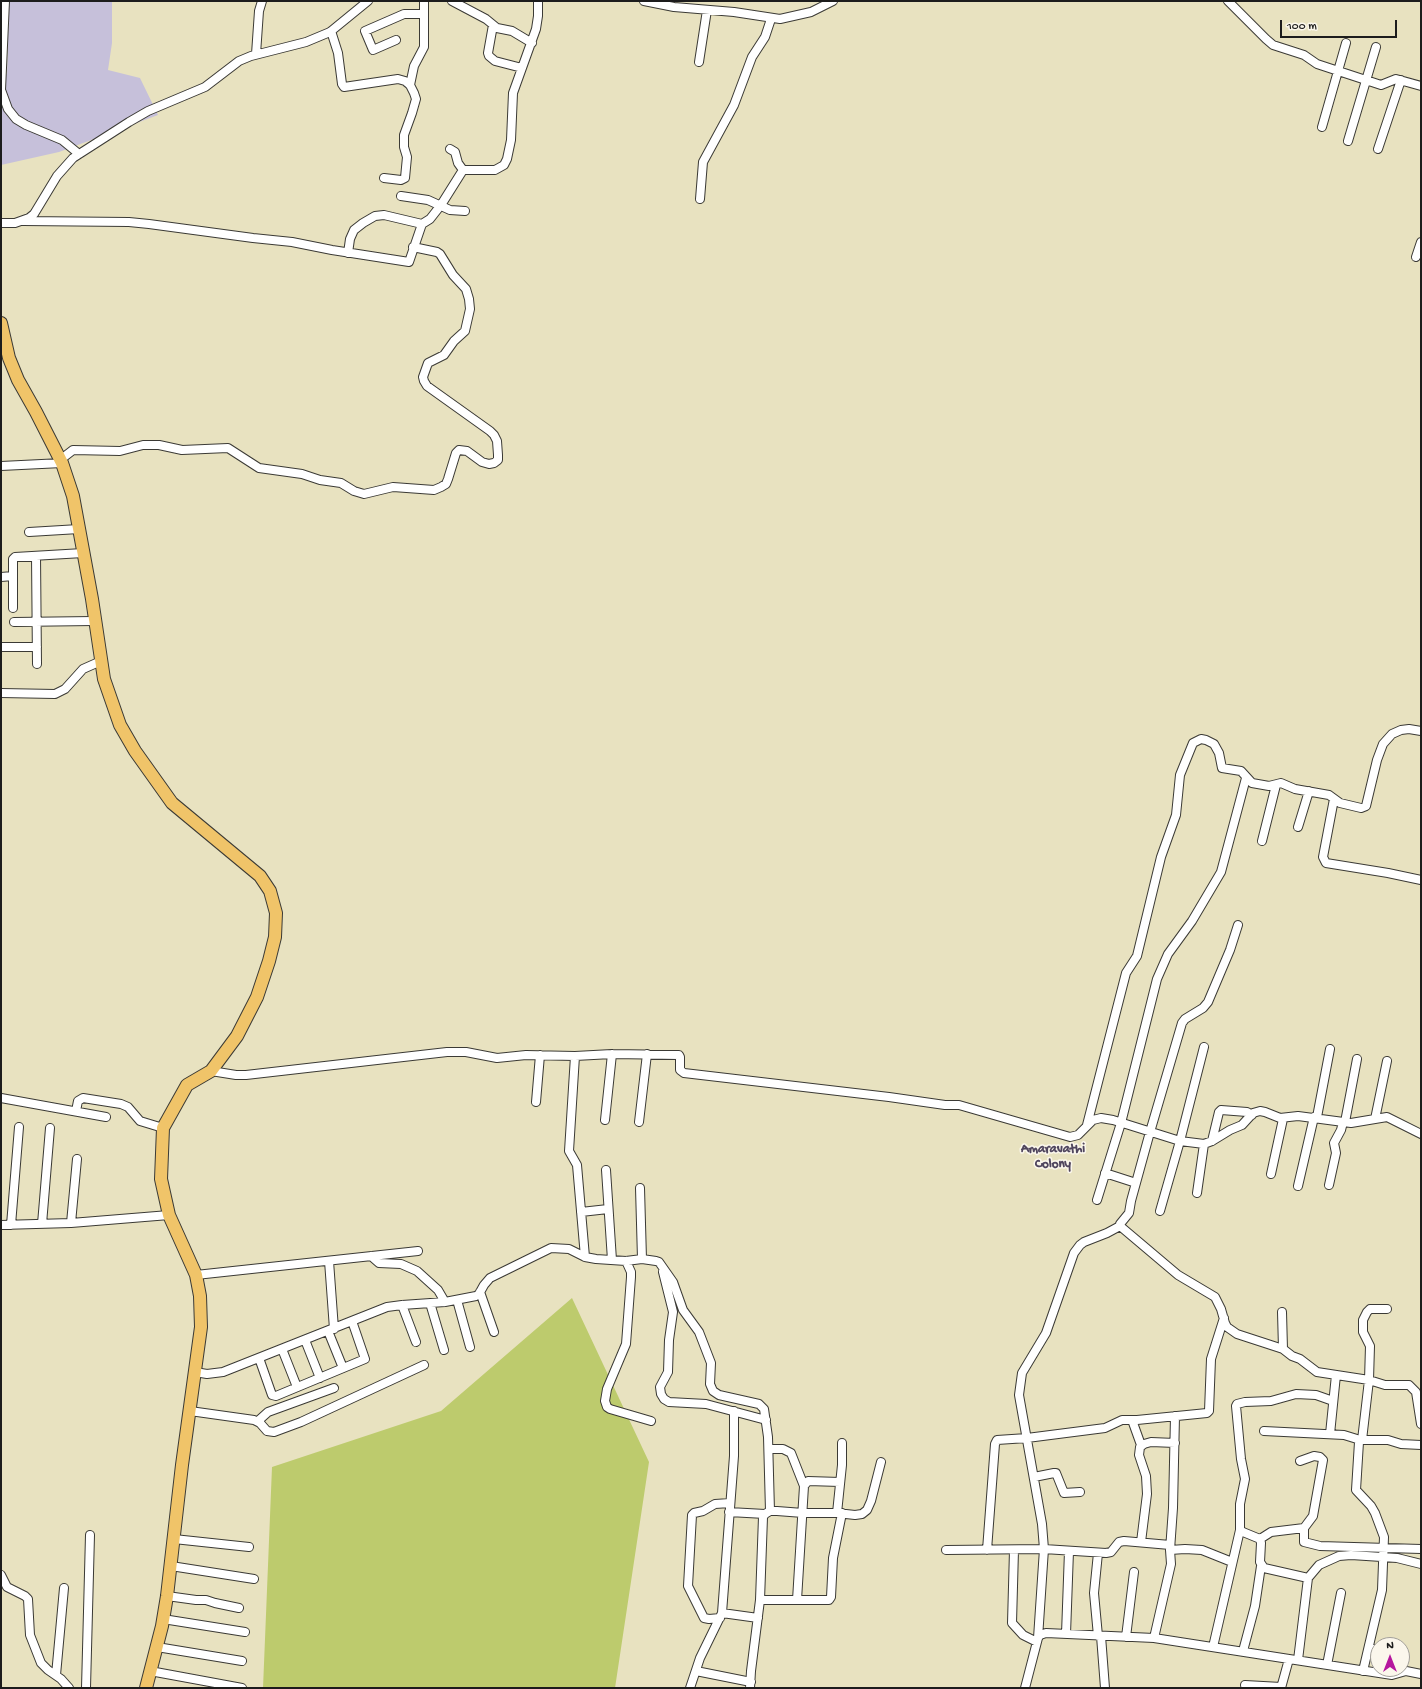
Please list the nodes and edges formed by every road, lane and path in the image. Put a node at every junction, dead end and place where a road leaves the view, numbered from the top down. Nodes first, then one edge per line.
1 (6, 1) edge
2 (262, 1) edge
3 (368, 1) edge
4 (424, 1) edge
5 (452, 1) edge
6 (538, 1) edge
7 (644, 1) edge
8 (834, 1) edge
9 (1228, 1) edge
10 (707, 10) junction
11 (424, 14) junction
12 (770, 19) junction
13 (493, 25) junction
14 (331, 31) junction
15 (396, 40) dead end
16 (532, 43) junction
17 (1346, 44) dead end
18 (1376, 47) dead end
19 (256, 54) junction
20 (699, 62) dead end
21 (522, 68) junction
22 (1338, 71) junction
23 (1367, 80) junction
24 (1401, 80) junction
25 (410, 85) junction
26 (1421, 86) edge
27 (1322, 127) dead end
28 (1348, 141) dead end
29 (1378, 148) dead end
30 (450, 149) dead end
31 (79, 154) junction
32 (463, 170) junction
33 (384, 178) dead end
34 (401, 196) dead end
35 (700, 198) dead end
36 (441, 205) junction
37 (465, 211) dead end
38 (23, 221) junction
39 (1, 223) edge
40 (422, 224) junction
41 (1421, 242) edge
42 (413, 247) junction
43 (348, 253) junction
44 (1416, 257) dead end
45 (1, 323) edge
46 (5, 358) edge
47 (61, 462) junction
48 (1, 466) edge
49 (79, 529) junction
50 (29, 532) dead end
51 (83, 553) junction
52 (36, 556) junction
53 (13, 576) junction
54 (1, 577) edge
55 (14, 608) dead end
56 (94, 621) junction
57 (14, 622) dead end
58 (37, 622) junction
59 (37, 646) junction
60 (1, 647) edge
61 (100, 661) junction
62 (37, 664) dead end
63 (1, 693) edge
64 (1421, 731) edge
65 (1246, 778) junction
66 (1276, 784) junction
67 (1309, 791) junction
68 (1334, 799) junction
69 (1298, 827) dead end
70 (1262, 841) dead end
71 (1421, 880) edge
72 (1238, 925) dead end
73 (1204, 1046) dead end
74 (1330, 1049) dead end
75 (612, 1054) junction
76 (646, 1054) junction
77 (540, 1055) junction
78 (575, 1056) junction
79 (1358, 1059) dead end
80 (1387, 1061) dead end
81 (211, 1071) junction
82 (1, 1098) edge
83 (536, 1102) dead end
84 (76, 1111) junction
85 (1252, 1115) junction
86 (106, 1117) dead end
87 (1315, 1117) junction
88 (1283, 1118) junction
89 (1375, 1119) junction
90 (605, 1120) dead end
91 (639, 1122) dead end
92 (1344, 1122) junction
93 (1121, 1123) junction
94 (1087, 1126) junction
95 (19, 1127) dead end
96 (50, 1128) dead end
97 (163, 1128) junction
98 (1150, 1132) junction
99 (1421, 1134) edge
100 (1180, 1141) junction
101 (1208, 1142) junction
102 (77, 1159) dead end
103 (606, 1170) dead end
104 (1105, 1173) junction
105 (1271, 1174) dead end
106 (1136, 1183) junction
107 (1329, 1185) dead end
108 (1298, 1186) dead end
109 (640, 1188) dead end
110 (1197, 1193) dead end
111 (1097, 1200) dead end
112 (608, 1209) junction
113 (1160, 1211) dead end
114 (581, 1212) junction
115 (169, 1215) junction
116 (71, 1223) junction
117 (42, 1224) junction
118 (11, 1225) junction
119 (1, 1226) edge
120 (1120, 1226) junction
121 (418, 1251) dead end
122 (371, 1256) junction
123 (585, 1257) junction
124 (642, 1259) junction
125 (612, 1260) junction
126 (329, 1261) junction
127 (626, 1261) junction
128 (663, 1267) junction
129 (196, 1276) junction
130 (480, 1292) junction
131 (457, 1300) junction
132 (445, 1302) junction
133 (430, 1303) junction
134 (402, 1305) junction
135 (1387, 1309) dead end
136 (1282, 1312) dead end
137 (1224, 1318) junction
138 (352, 1321) junction
139 (331, 1330) junction
140 (494, 1332) dead end
141 (305, 1340) junction
142 (416, 1342) dead end
143 (470, 1347) dead end
144 (282, 1349) junction
145 (1283, 1349) junction
146 (444, 1350) dead end
147 (258, 1358) junction
148 (424, 1365) dead end
149 (343, 1368) junction
150 (195, 1372) junction
151 (1336, 1375) junction
152 (320, 1378) junction
153 (1370, 1380) junction
154 (297, 1387) junction
155 (334, 1388) dead end
156 (1333, 1401) junction
157 (190, 1410) junction
158 (734, 1411) junction
159 (1175, 1416) junction
160 (766, 1420) junction
161 (1132, 1420) junction
162 (258, 1421) junction
163 (652, 1421) dead end
164 (1421, 1424) edge
165 (1264, 1430) dead end
166 (1330, 1434) junction
167 (1028, 1438) junction
168 (1360, 1440) junction
169 (842, 1443) dead end
170 (1175, 1443) junction
171 (1141, 1445) junction
172 (1421, 1445) edge
173 (768, 1449) junction
174 (1300, 1461) dead end
175 (881, 1462) dead end
176 (1034, 1477) junction
177 (840, 1482) junction
178 (804, 1486) junction
179 (1080, 1492) dead end
180 (730, 1503) junction
181 (729, 1512) junction
182 (767, 1512) junction
183 (803, 1513) junction
184 (840, 1513) junction
185 (1304, 1528) junction
186 (1240, 1530) junction
187 (90, 1536) dead end
188 (174, 1539) junction
189 (1260, 1540) junction
190 (1141, 1542) junction
191 (249, 1547) dead end
192 (1170, 1548) junction
193 (1384, 1548) junction
194 (1044, 1549) junction
195 (1421, 1549) edge
196 (946, 1550) dead end
197 (987, 1550) junction
198 (1014, 1550) junction
199 (1069, 1551) junction
200 (1098, 1552) junction
201 (1383, 1557) junction
202 (1232, 1562) junction
203 (1421, 1564) edge
204 (171, 1566) junction
205 (1261, 1566) junction
206 (1134, 1572) dead end
207 (1, 1575) edge
208 (1308, 1578) junction
209 (254, 1579) dead end
210 (64, 1588) dead end
211 (1341, 1593) dead end
212 (167, 1596) junction
213 (760, 1600) junction
214 (797, 1600) junction
215 (239, 1608) dead end
216 (721, 1615) junction
217 (758, 1618) junction
218 (163, 1619) junction
219 (244, 1632) dead end
220 (1066, 1634) junction
221 (1100, 1636) junction
222 (1126, 1637) junction
223 (1154, 1638) junction
224 (1037, 1640) junction
225 (157, 1647) junction
226 (1213, 1647) junction
227 (1369, 1647) joint
228 (1243, 1651) junction
229 (1290, 1659) junction
230 (1298, 1660) junction
231 (242, 1661) dead end
232 (1326, 1665) junction
233 (1410, 1670) edge
234 (150, 1671) junction
235 (696, 1671) junction
236 (1363, 1671) junction
237 (1370, 1672) edge
238 (1421, 1674) edge
239 (56, 1675) junction
240 (750, 1685) edge
241 (1245, 1685) dead end
242 (1281, 1687) edge
243 (69, 1688) edge
244 (86, 1688) edge
245 (146, 1688) edge
246 (242, 1688) edge
247 (690, 1688) edge
248 (1025, 1688) edge
249 (1105, 1688) edge

1 - 31 street
2 - 19 street
3 - 14 street
4 - 11 street
5 - 13 street
6 - 16 street
7 - 10 street
8 - 12 street
9 - 22 street
10 - 12 street
10 - 20 street
11 - 15 street
11 - 25 street
12 - 35 street
13 - 16 street
13 - 21 street
14 - 19 street
14 - 25 street
16 - 21 street
17 - 22 street
18 - 23 street
19 - 31 street
21 - 32 street
22 - 23 street
22 - 27 street
23 - 24 street
23 - 28 street
24 - 26 street
24 - 29 street
25 - 33 street
30 - 32 street
31 - 38 street
32 - 36 street
34 - 36 street
36 - 37 street
36 - 40 street
38 - 39 street
38 - 43 street
40 - 42 street
40 - 43 street
41 - 44 street
42 - 43 street
42 - 47 street
45 - 46 highway
46 - 47 highway
47 - 48 street
47 - 49 highway
49 - 50 street
49 - 51 highway
51 - 52 street
51 - 56 highway
52 - 53 street
52 - 58 street
53 - 54 street
53 - 55 street
56 - 58 street
56 - 61 highway
57 - 58 street
58 - 59 street
59 - 60 street
59 - 62 street
61 - 63 street
61 - 81 highway
64 - 68 street
65 - 66 street
65 - 93 street
65 - 94 street
66 - 67 street
66 - 70 street
67 - 68 street
67 - 69 street
68 - 71 street
72 - 98 street
73 - 100 street
74 - 87 street
75 - 76 street
75 - 78 street
75 - 90 street
76 - 91 street
76 - 94 street
77 - 78 street
77 - 81 street
77 - 83 street
78 - 114 street
79 - 92 street
80 - 89 street
81 - 97 highway
82 - 84 street
84 - 86 street
84 - 97 street
85 - 88 street
85 - 101 street
85 - 101 street
87 - 88 street
87 - 92 street
87 - 108 street
88 - 105 street
89 - 92 street
89 - 99 street
92 - 107 street
93 - 94 street
93 - 98 street
93 - 104 street
95 - 118 street
96 - 117 street
97 - 115 highway
98 - 100 street
98 - 106 street
100 - 101 street
100 - 113 street
101 - 110 street
102 - 116 street
103 - 112 street
104 - 106 street
104 - 111 street
106 - 120 street
109 - 124 street
112 - 114 street
112 - 125 street
114 - 123 street
115 - 116 street
115 - 129 highway
116 - 117 street
117 - 118 street
118 - 119 street
120 - 137 street
120 - 167 street
121 - 122 street
122 - 126 street
122 - 132 street
123 - 125 street
123 - 130 street
124 - 127 street
124 - 128 street
125 - 127 street
126 - 129 street
126 - 139 street
127 - 163 street
128 - 158 street
128 - 160 street
129 - 150 highway
130 - 131 street
130 - 140 street
131 - 132 street
131 - 143 street
132 - 133 street
133 - 134 street
133 - 146 street
134 - 138 street
134 - 142 street
135 - 153 street
136 - 145 street
137 - 145 street
137 - 159 street
138 - 139 street
138 - 149 street
139 - 141 street
139 - 149 street
141 - 144 street
141 - 152 street
144 - 147 street
144 - 154 street
145 - 151 street
147 - 150 street
147 - 154 street
148 - 162 street
149 - 152 street
150 - 157 highway
151 - 153 street
151 - 156 street
152 - 154 street
153 - 164 street
153 - 168 street
155 - 162 street
156 - 166 street
156 - 186 street
157 - 162 street
157 - 188 highway
158 - 160 street
158 - 180 street
159 - 161 street
159 - 170 street
160 - 173 street
161 - 167 street
161 - 171 street
165 - 166 street
166 - 168 street
167 - 176 street
167 - 197 street
168 - 172 street
168 - 193 street
169 - 177 street
170 - 171 street
170 - 192 street
171 - 190 street
173 - 178 street
173 - 182 street
174 - 185 street
175 - 184 street
176 - 179 street
176 - 194 street
177 - 178 street
177 - 184 street
178 - 183 street
180 - 181 street
180 - 216 street
181 - 182 street
181 - 216 street
182 - 183 street
182 - 213 street
183 - 184 street
183 - 214 street
184 - 214 street
185 - 189 street
185 - 193 street
186 - 189 street
186 - 202 street
187 - 244 street
188 - 191 street
188 - 204 highway
189 - 205 street
190 - 192 street
190 - 200 street
192 - 202 street
192 - 223 street
193 - 195 street
193 - 201 street
194 - 198 street
194 - 199 street
194 - 224 street
196 - 197 street
197 - 198 street
198 - 224 street
199 - 200 street
199 - 220 street
200 - 221 street
201 - 203 street
201 - 208 street
201 - 227 street
202 - 226 street
204 - 209 street
204 - 212 highway
205 - 208 street
205 - 228 street
206 - 222 street
207 - 239 street
208 - 230 street
210 - 239 street
211 - 232 street
212 - 215 street
212 - 218 highway
213 - 214 street
213 - 217 street
216 - 217 street
216 - 235 street
217 - 240 street
218 - 219 street
218 - 225 highway
220 - 221 street
220 - 224 street
221 - 222 street
221 - 249 street
222 - 223 street
223 - 226 street
224 - 248 street
225 - 231 street
225 - 234 highway
226 - 228 street
227 - 236 street
228 - 229 street
229 - 230 street
229 - 242 street
230 - 232 street
232 - 236 street
233 - 238 street
234 - 245 highway
234 - 246 street
235 - 240 street
235 - 247 street
236 - 237 street
239 - 243 street
241 - 242 street

